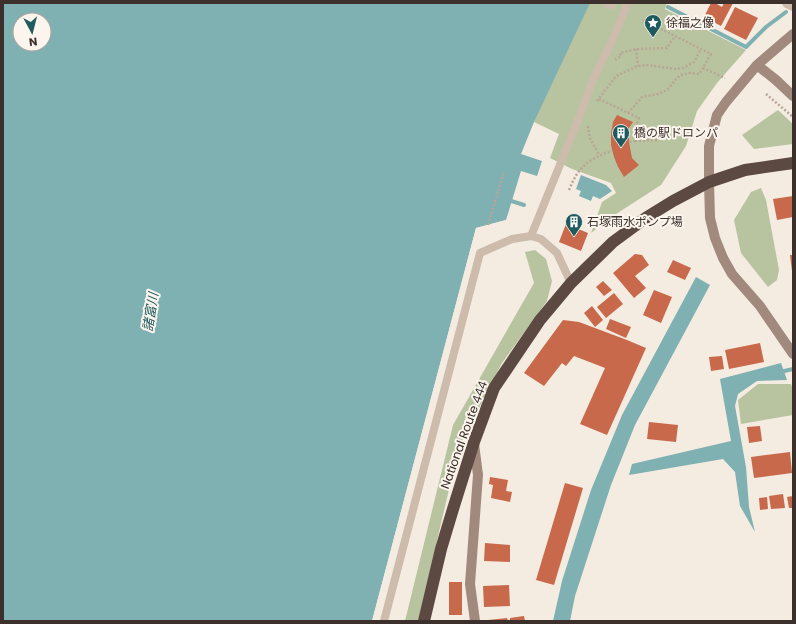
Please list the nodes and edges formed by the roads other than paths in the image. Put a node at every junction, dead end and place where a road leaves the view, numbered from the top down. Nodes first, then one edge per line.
1 (628, 3) edge
2 (787, 3) edge
3 (793, 6) edge
4 (793, 34) edge
5 (757, 65) junction
6 (793, 96) edge
7 (793, 163) edge
8 (709, 182) junction
9 (531, 236) junction
10 (571, 283) junction
11 (793, 354) edge
12 (474, 442) junction
13 (384, 621) edge
14 (424, 621) edge
15 (475, 621) edge

1 - 9 lane
2 - 3 street
4 - 5 street
5 - 6 street
5 - 8 street
7 - 8 highway, National Route 444
8 - 10 highway, National Route 444
8 - 11 street
9 - 10 lane
9 - 13 lane
10 - 12 highway, National Route 444
12 - 14 highway, National Route 444
12 - 15 street

